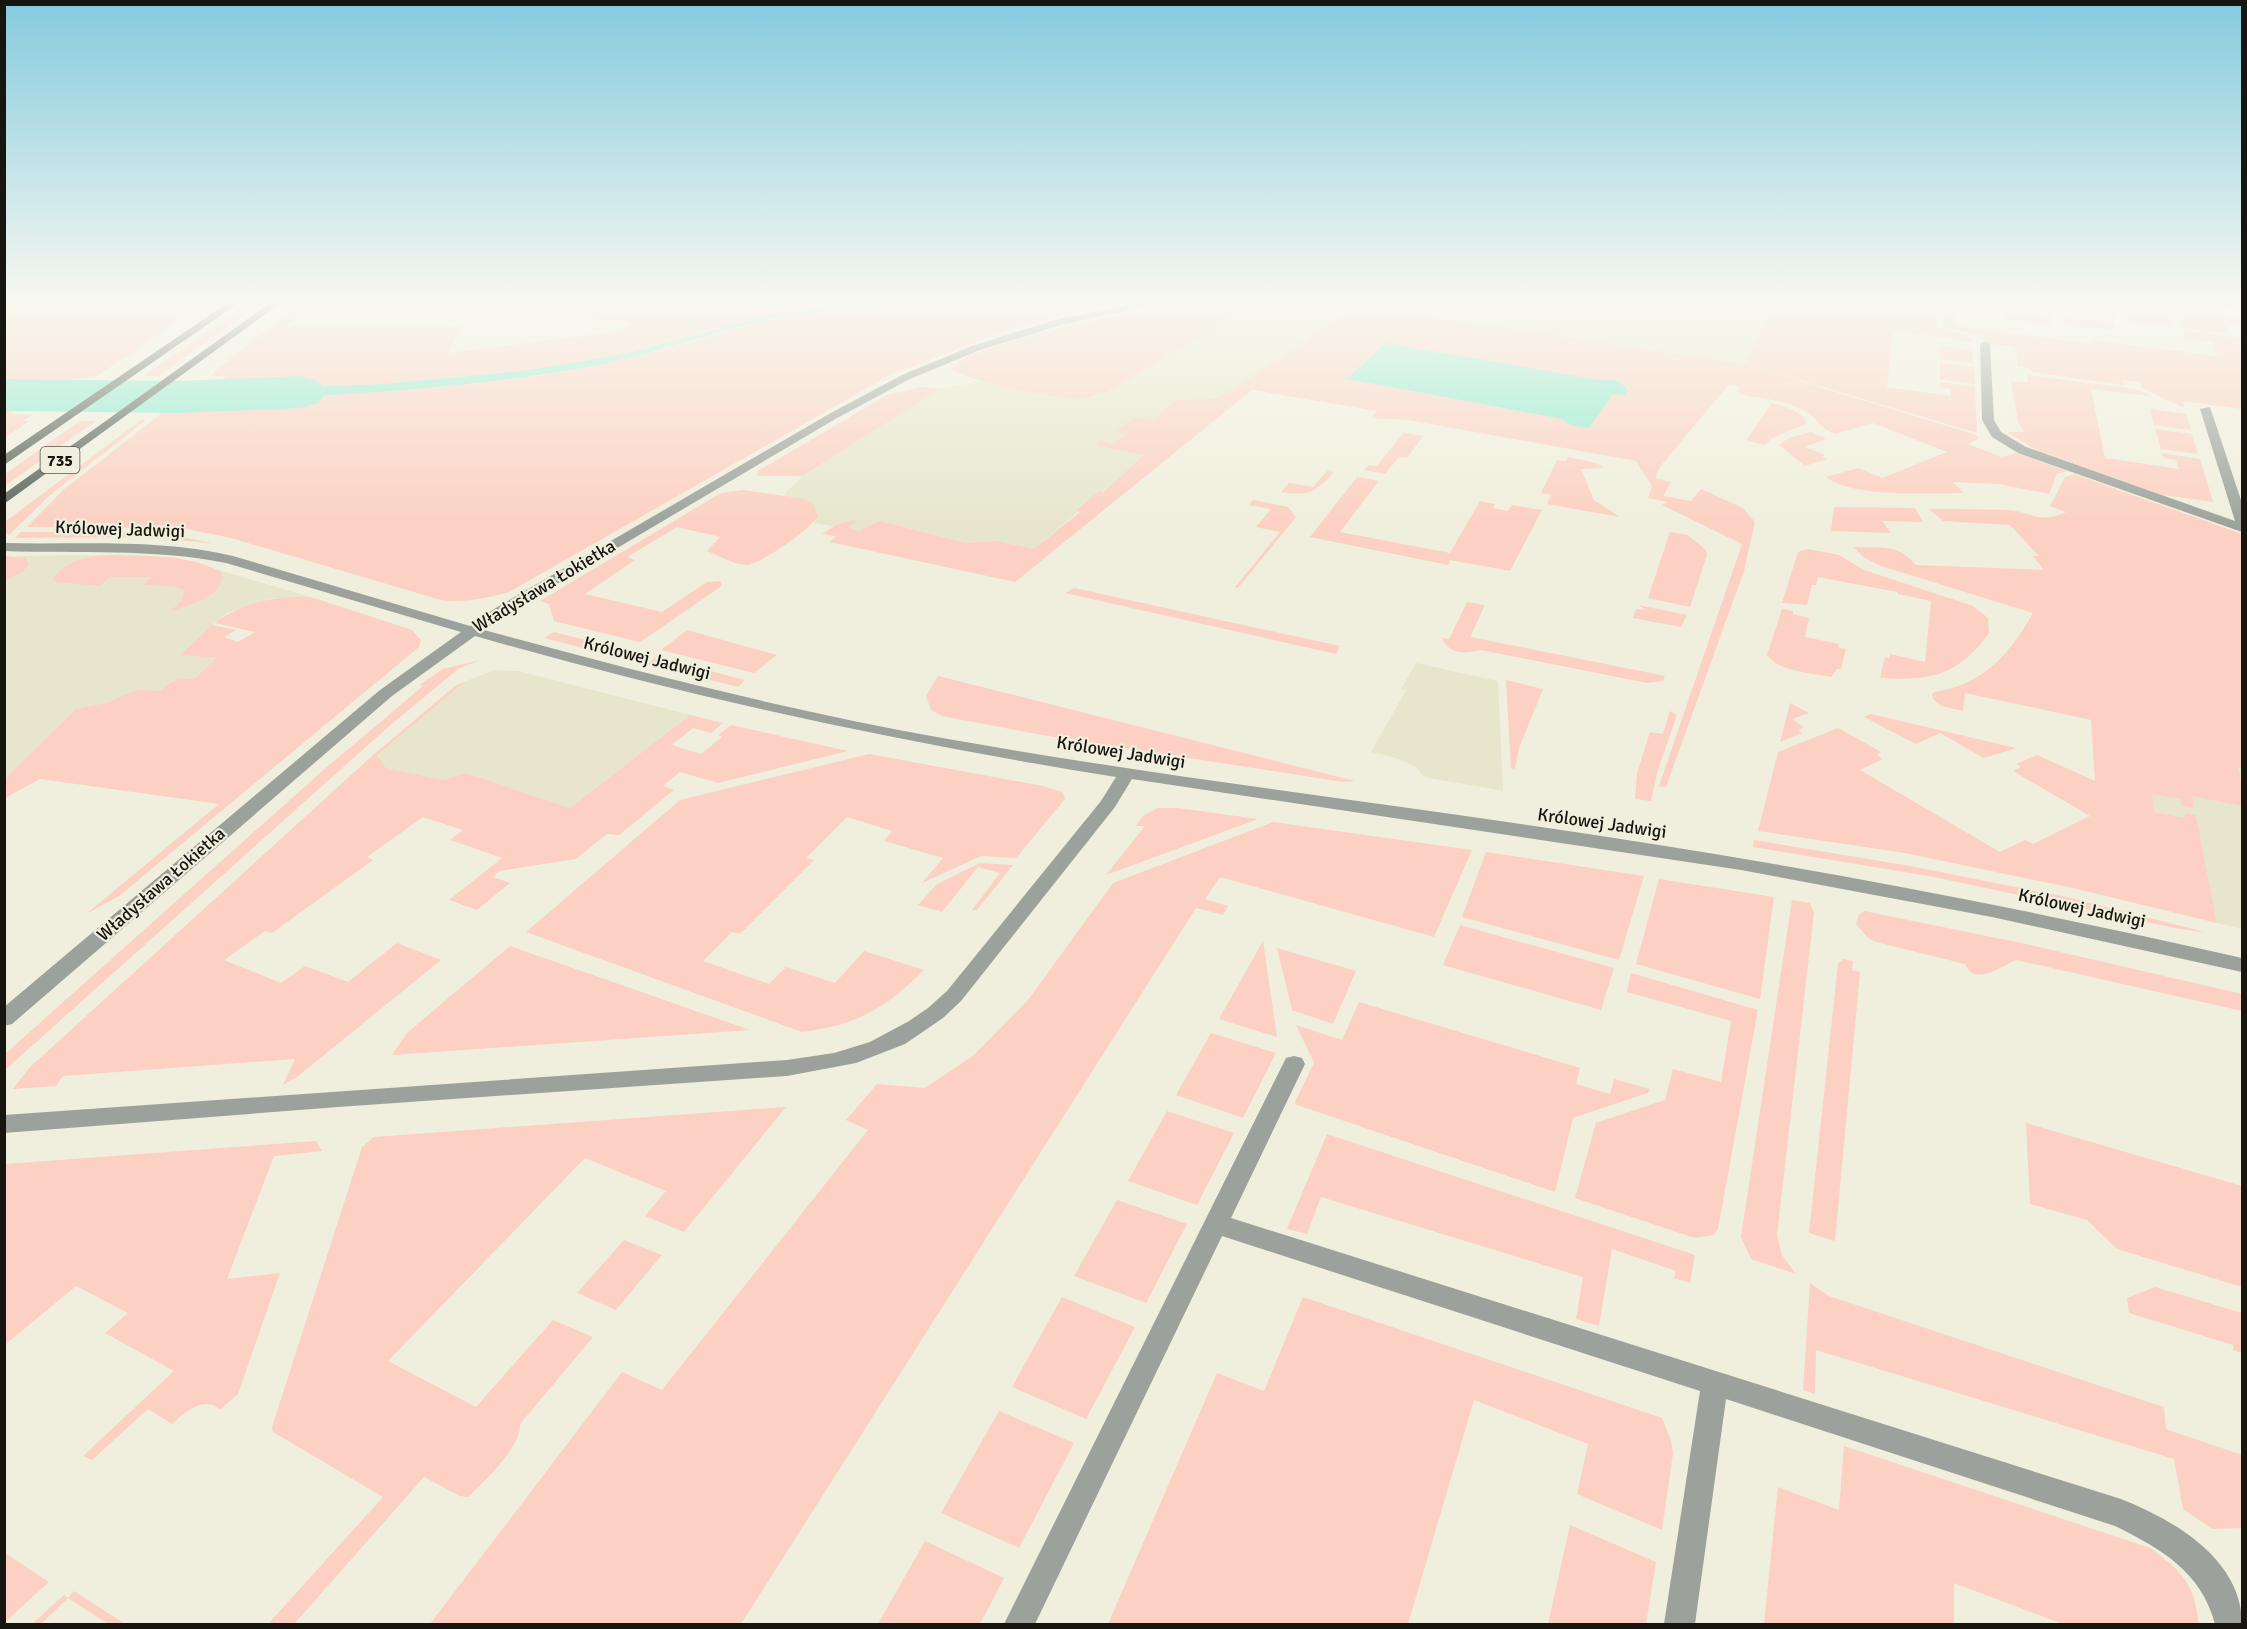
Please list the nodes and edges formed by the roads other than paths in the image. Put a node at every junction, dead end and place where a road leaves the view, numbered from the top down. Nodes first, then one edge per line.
1 (128, 376) edge
2 (176, 376) edge
3 (908, 376) edge
4 (1987, 376) edge
5 (2206, 409) dead end
6 (4, 461) edge
7 (4, 500) edge
8 (2242, 522) edge
9 (2242, 528) edge
10 (5, 547) edge
11 (469, 632) junction
12 (1127, 773) junction
13 (2242, 964) edge
14 (4, 1019) edge
15 (1294, 1064) dead end
16 (4, 1124) edge
17 (1216, 1224) junction
18 (1715, 1384) junction
19 (1019, 1624) edge
20 (1679, 1624) edge
21 (2230, 1624) edge

1 - 6 main road, 735
2 - 7 main road, 735
3 - 11 street, Władysława Łokietka
4 - 9 street
5 - 8 street
10 - 11 street, Królowej Jadwigi
11 - 12 street, Królowej Jadwigi
11 - 14 street, Władysława Łokietka
12 - 13 street, Królowej Jadwigi
12 - 16 street
15 - 17 street
17 - 18 street
17 - 19 street
18 - 20 street
18 - 21 street

